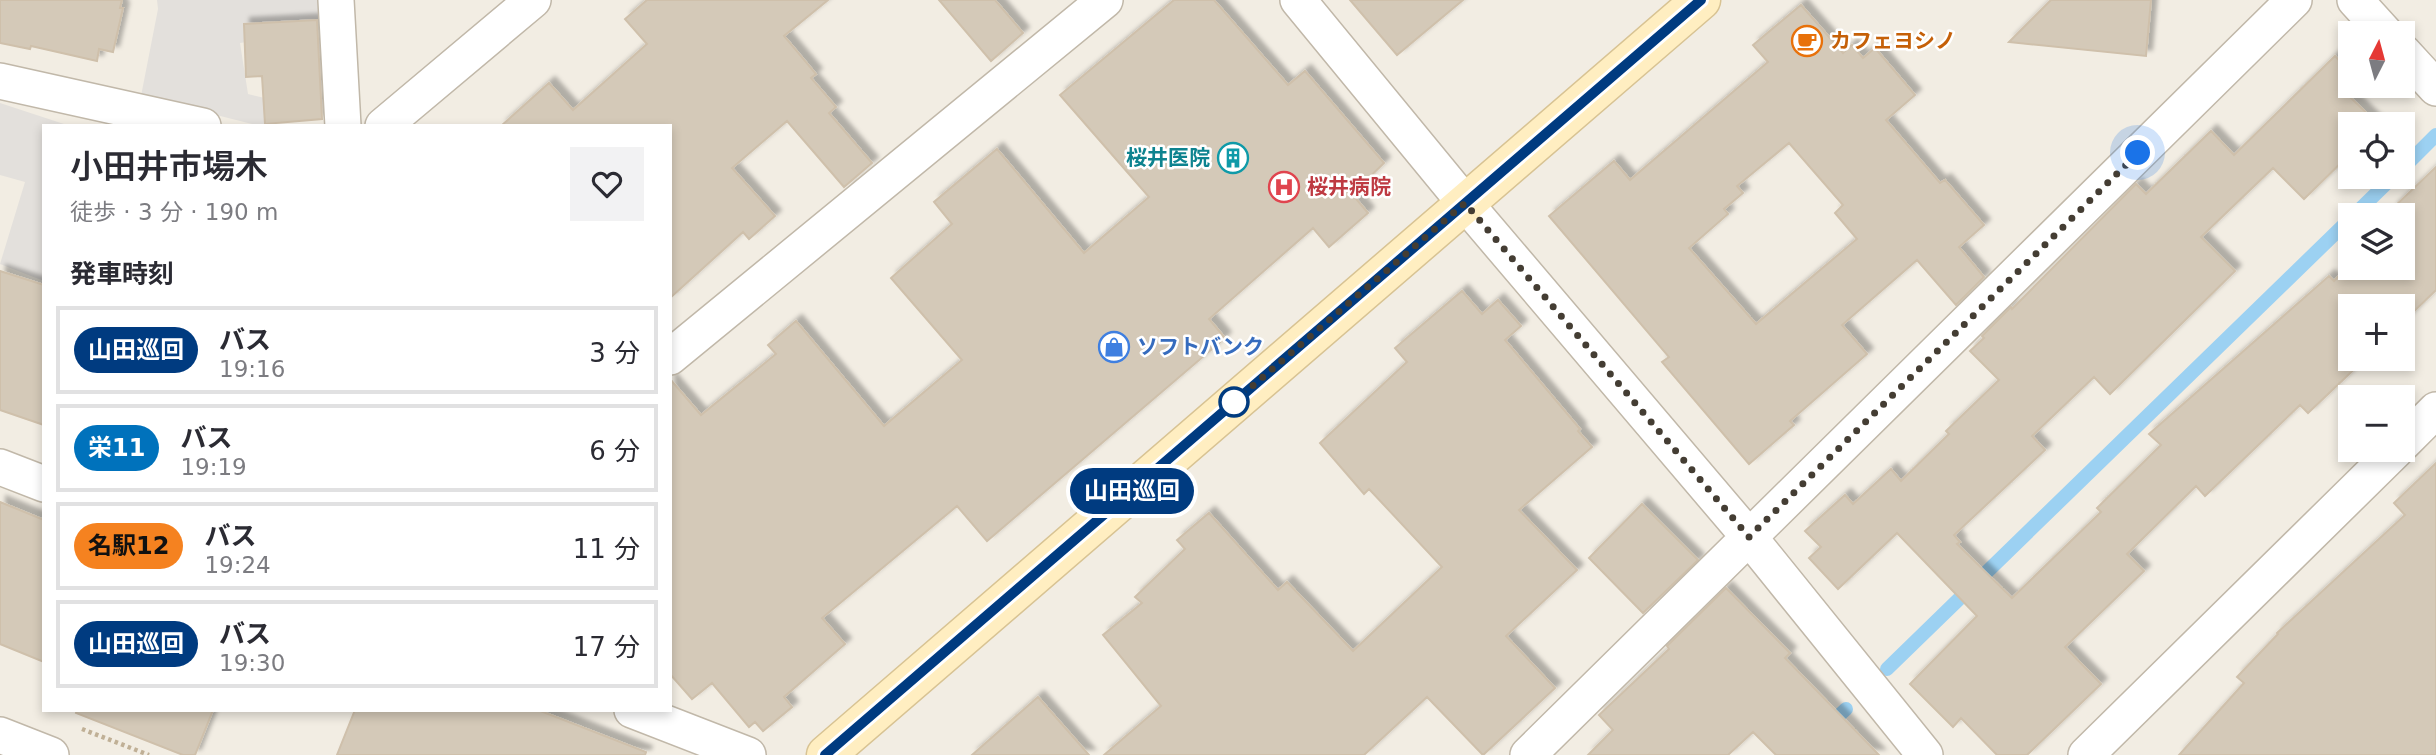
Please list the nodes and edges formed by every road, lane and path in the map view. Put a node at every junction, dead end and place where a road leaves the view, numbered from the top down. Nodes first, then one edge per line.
1 (336, 0) edge
2 (533, 0) edge
3 (1105, 0) edge
4 (1297, 0) edge
5 (1701, 0) edge
6 (2294, 0) edge
7 (2355, 0) edge
8 (2374, 21) edge
9 (2415, 65) edge
10 (0, 81) edge
11 (2436, 89) edge
12 (194, 124) edge
13 (343, 124) edge
14 (385, 124) edge
15 (1465, 203) junction
16 (672, 354) edge
17 (2436, 410) edge
18 (2415, 431) edge
19 (2384, 462) edge
20 (0, 467) edge
21 (42, 483) edge
22 (1749, 537) junction
23 (637, 712) edge
24 (0, 735) edge
25 (51, 755) edge
26 (748, 755) edge
27 (826, 755) edge
28 (1528, 755) edge
29 (1925, 755) edge
30 (2086, 755) edge

1 - 13 street
2 - 14 street
3 - 16 street
4 - 15 street
5 - 15 main road
6 - 22 street
7 - 8 street
9 - 11 street
10 - 12 street
15 - 22 street
15 - 27 main road
17 - 18 street
19 - 30 street
20 - 21 street
22 - 28 street
22 - 29 street
23 - 26 street
24 - 25 street

